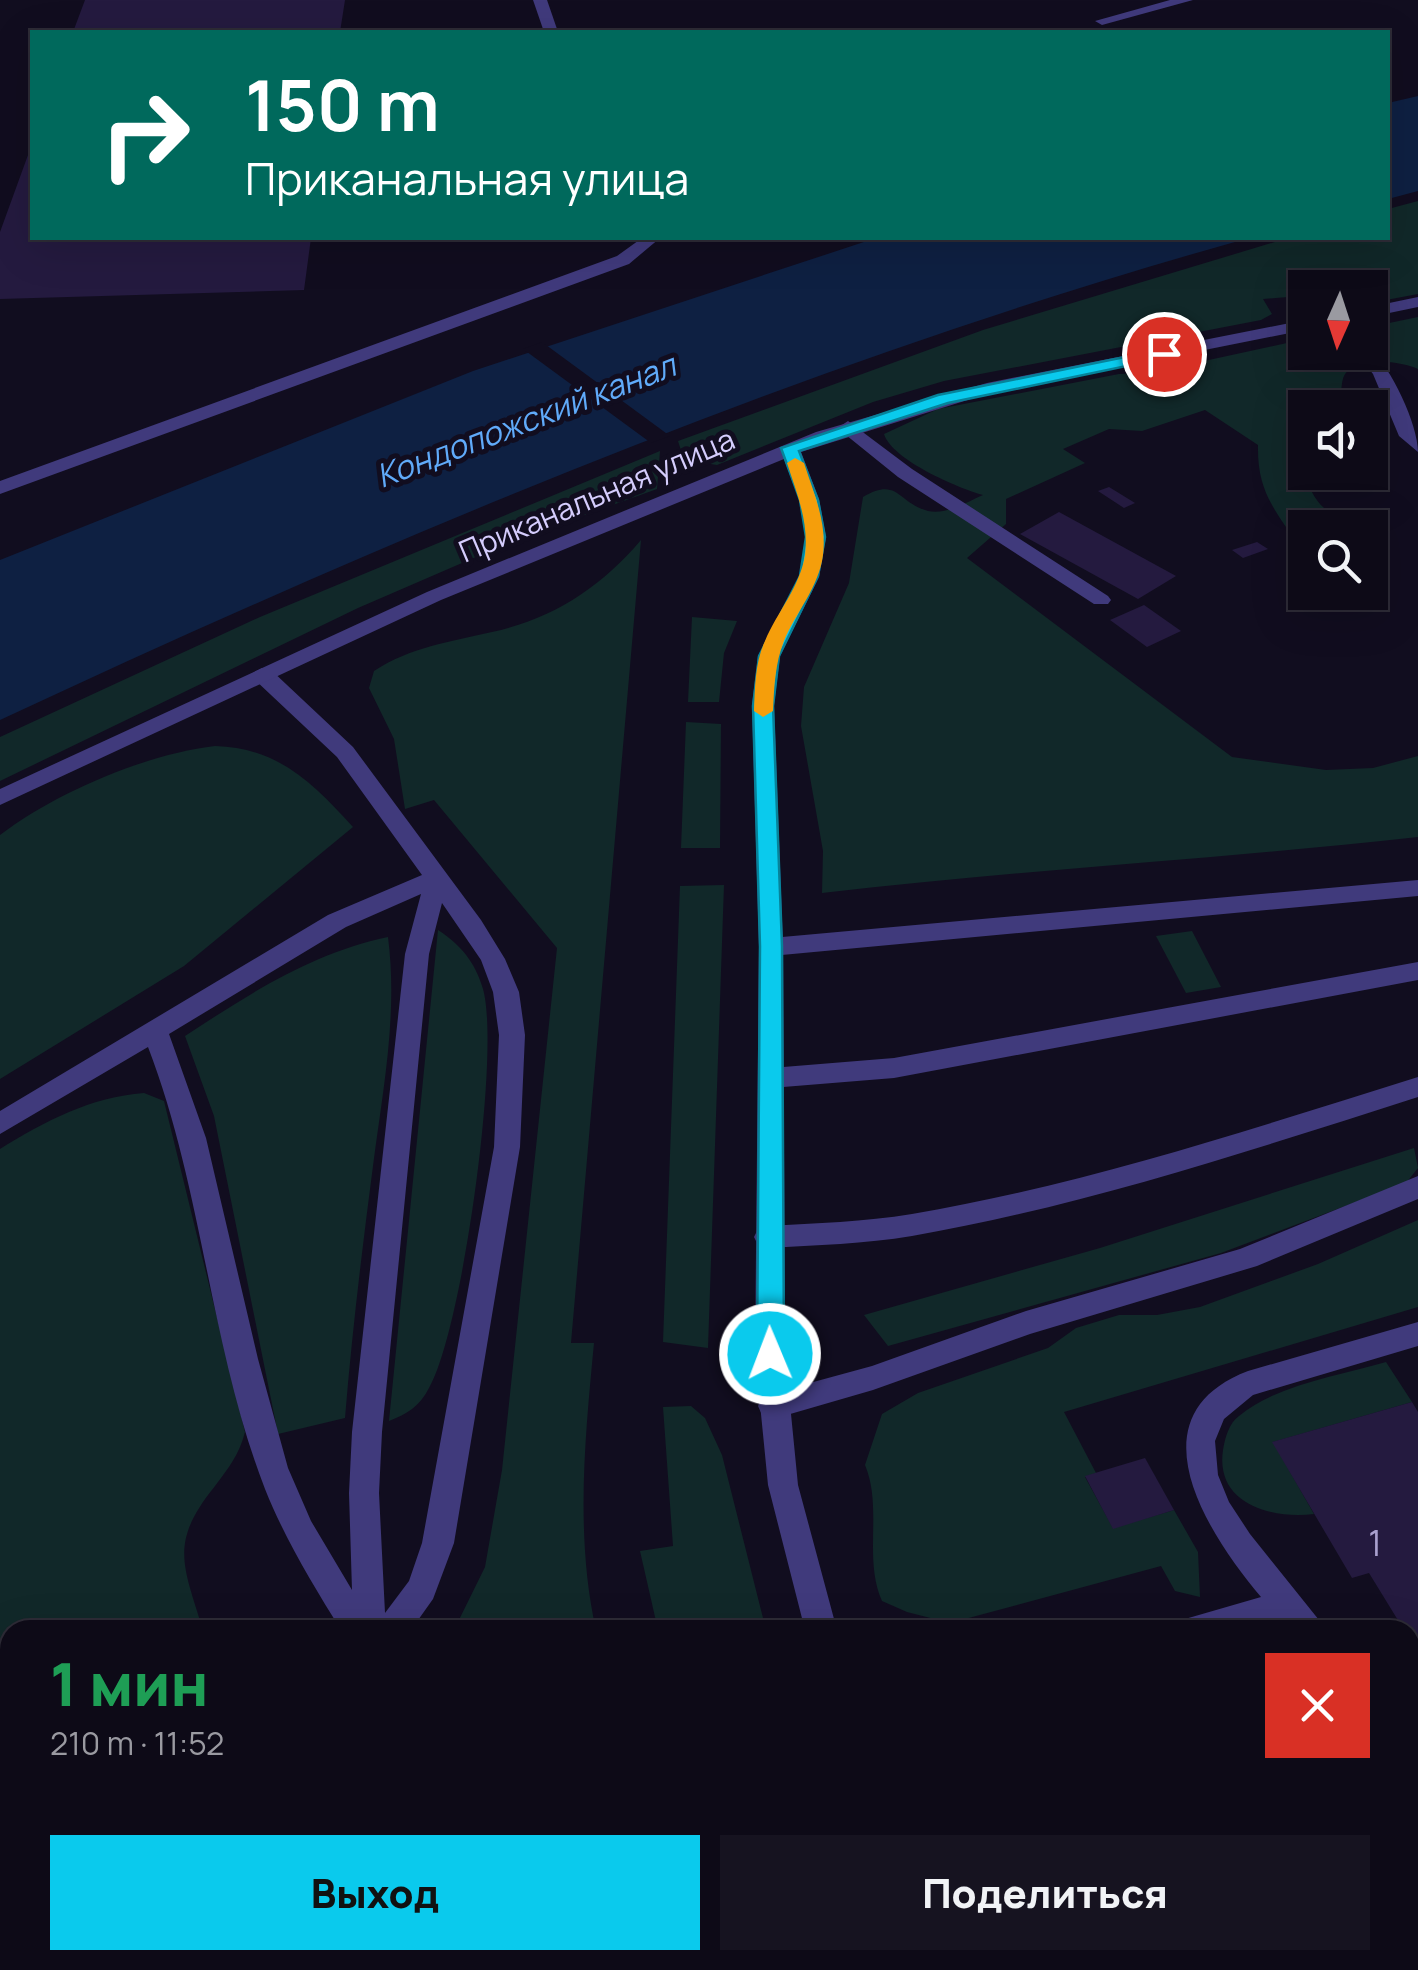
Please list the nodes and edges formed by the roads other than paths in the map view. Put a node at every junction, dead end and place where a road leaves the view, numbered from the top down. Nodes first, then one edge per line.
1 (540, 0) edge
2 (1114, 0) edge
3 (1186, 0) edge
4 (1097, 27) edge
5 (549, 30) edge
6 (617, 240) edge
7 (649, 240) edge
8 (623, 260) junction
9 (1418, 302) edge
10 (1388, 308) edge
11 (1288, 328) edge
12 (1381, 370) edge
13 (848, 428) junction
14 (1418, 446) edge
15 (790, 448) junction
16 (0, 488) edge
17 (1101, 600) dead end
18 (262, 674) junction
19 (0, 798) edge
20 (437, 878) junction
21 (1418, 888) edge
22 (771, 946) junction
23 (1418, 971) edge
24 (154, 1032) junction
25 (772, 1078) junction
26 (1417, 1089) edge
27 (0, 1124) edge
28 (1418, 1187) edge
29 (768, 1237) junction
30 (1418, 1334) edge
31 (773, 1406) junction
32 (1288, 1604) junction
33 (353, 1620) edge
34 (370, 1620) edge
35 (399, 1620) edge
36 (817, 1620) edge
37 (1231, 1620) edge
38 (1302, 1620) edge

1 - 5 street
2 - 4 street
3 - 4 street
6 - 8 street
7 - 8 street
8 - 16 street
9 - 10 street
11 - 13 street, Приканальная улица
12 - 14 street
13 - 15 street, Приканальная улица
13 - 17 street
15 - 18 street, Приканальная улица
15 - 22 street
18 - 19 street, Приканальная улица
18 - 20 street
20 - 24 street
20 - 34 street
20 - 35 street
21 - 22 street
22 - 25 street
23 - 25 street
24 - 27 street
24 - 33 street
25 - 29 street
26 - 29 street
28 - 31 street
29 - 31 street
30 - 32 street
31 - 36 street
32 - 37 street
32 - 38 street

